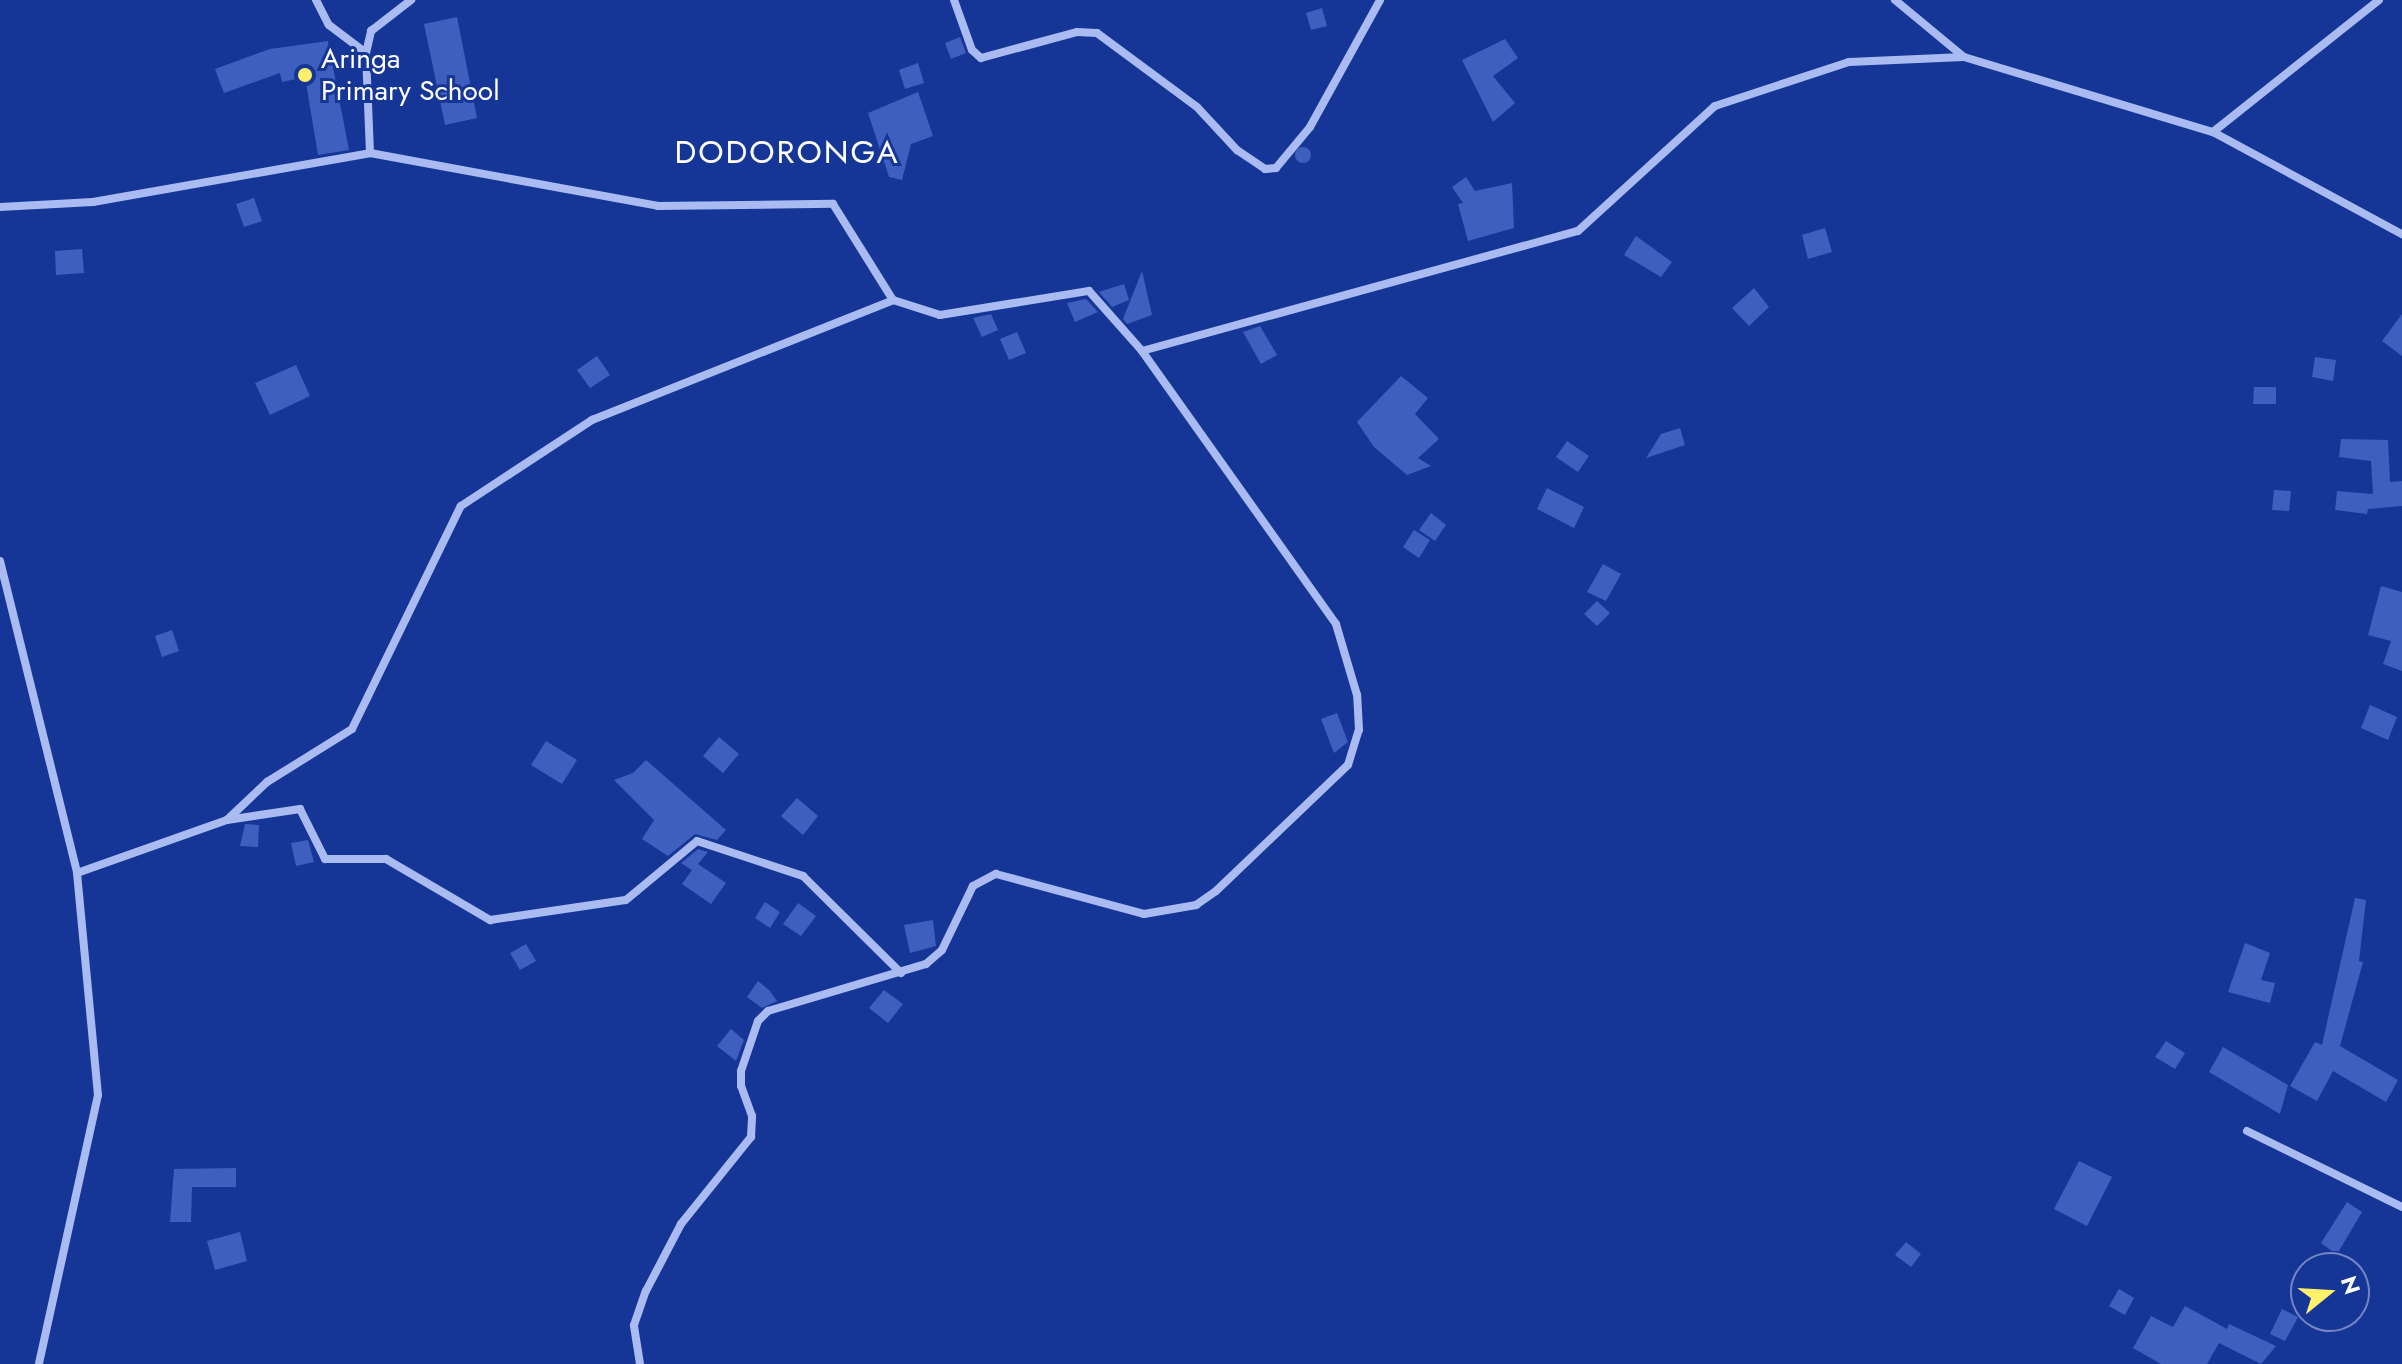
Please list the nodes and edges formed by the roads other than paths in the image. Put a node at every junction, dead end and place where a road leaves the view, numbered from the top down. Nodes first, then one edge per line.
1 (316, 0) edge
2 (411, 0) edge
3 (954, 0) edge
4 (1380, 0) edge
5 (1895, 0) edge
6 (2379, 0) edge
7 (366, 53) junction
8 (1964, 57) junction
9 (2213, 132) junction
10 (370, 153) junction
11 (0, 207) edge
12 (2402, 234) edge
13 (893, 300) junction
14 (1142, 351) junction
15 (0, 561) edge
16 (227, 820) junction
17 (77, 873) junction
18 (901, 973) junction
19 (2247, 1131) dead end
20 (2402, 1207) edge
21 (39, 1364) edge
22 (640, 1364) edge

1 - 7 street
2 - 7 street
3 - 4 street
5 - 8 street
6 - 9 street
7 - 10 street
8 - 9 street
8 - 14 street
9 - 12 street
10 - 11 street
10 - 13 street
13 - 14 street
13 - 16 street
14 - 18 street
15 - 17 street
16 - 17 street
16 - 18 street
17 - 21 street
18 - 22 street
19 - 20 street

